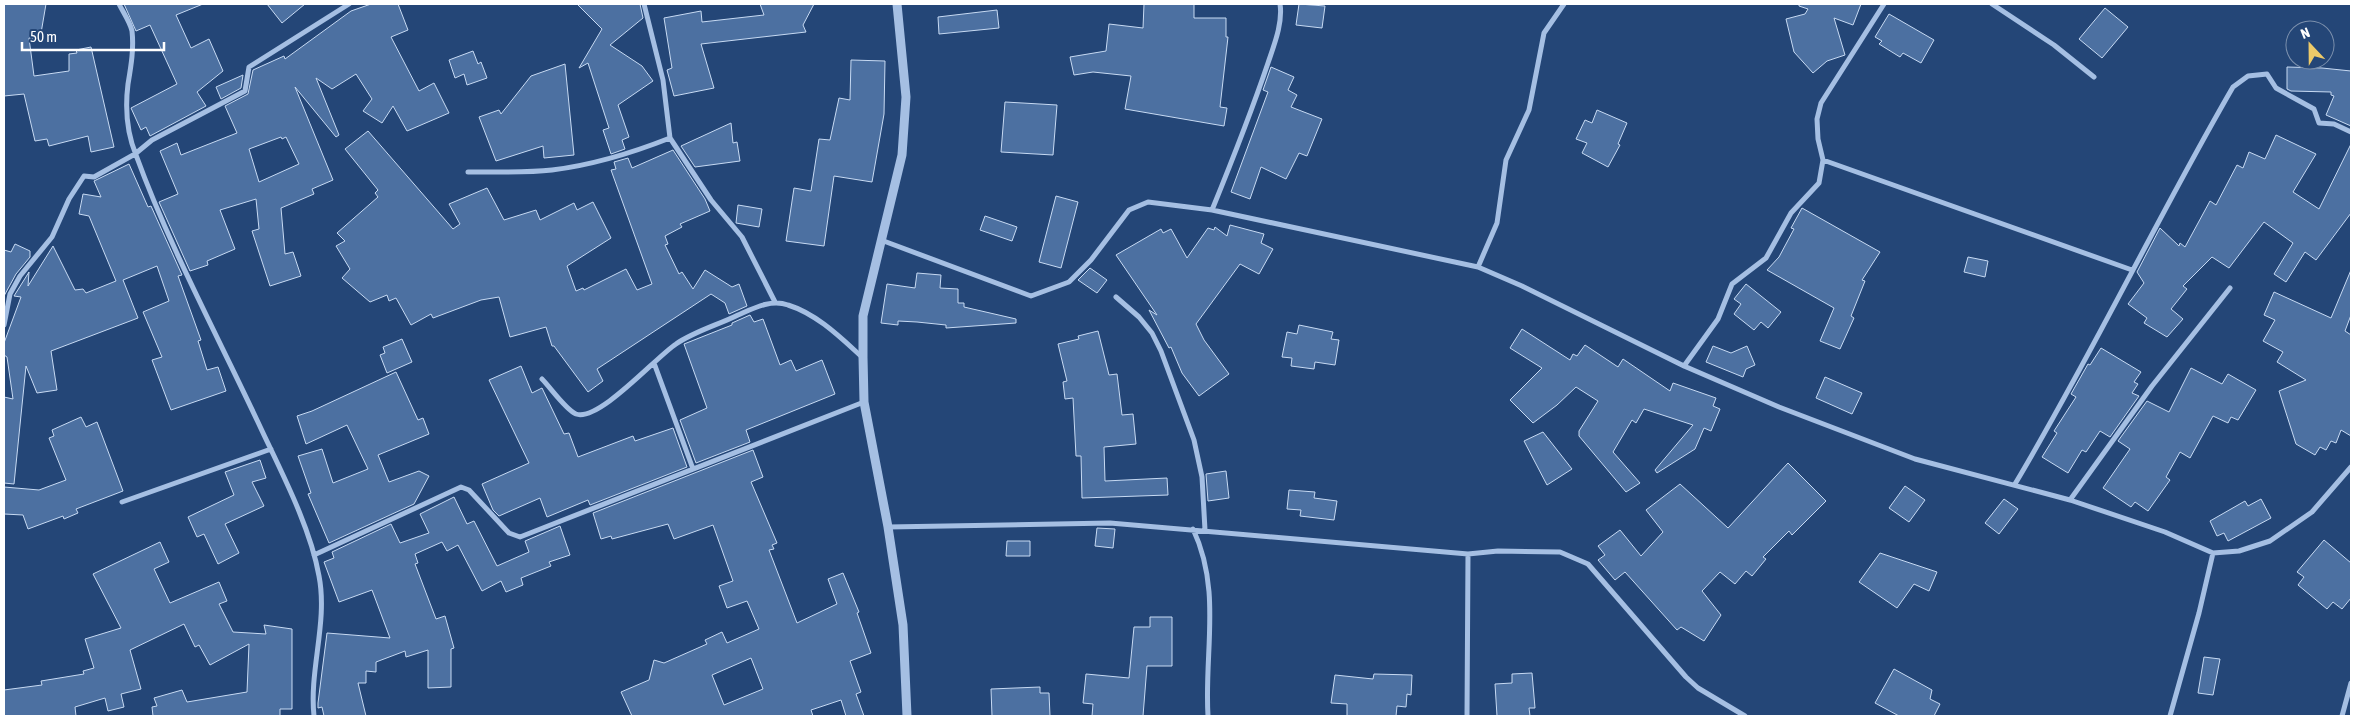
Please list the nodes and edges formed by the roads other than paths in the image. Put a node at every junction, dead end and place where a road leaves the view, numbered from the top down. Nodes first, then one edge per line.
1 (119, 4) edge
2 (350, 4) edge
3 (644, 4) edge
4 (897, 4) edge
5 (1280, 4) edge
6 (1564, 4) edge
7 (1884, 4) edge
8 (1992, 4) edge
9 (2094, 77) dead end
10 (2351, 132) edge
11 (670, 138) junction
12 (135, 154) junction
13 (1823, 160) junction
14 (468, 172) dead end
15 (1212, 210) junction
16 (881, 240) junction
17 (1478, 267) junction
18 (2132, 270) junction
19 (2230, 288) dead end
20 (1116, 297) dead end
21 (775, 302) junction
22 (4, 325) edge
23 (862, 357) junction
24 (654, 362) junction
25 (1684, 366) junction
26 (542, 378) dead end
27 (864, 402) junction
28 (271, 450) junction
29 (2351, 466) edge
30 (693, 469) junction
31 (2015, 484) junction
32 (2070, 500) junction
33 (122, 502) dead end
34 (888, 527) junction
35 (1193, 529) junction
36 (1205, 530) junction
37 (2213, 553) junction
38 (1468, 554) junction
39 (314, 555) junction
40 (2351, 683) edge
41 (314, 716) edge
42 (907, 716) edge
43 (1208, 716) edge
44 (1466, 716) edge
45 (1745, 716) edge
46 (2170, 716) edge
47 (2342, 716) edge

1 - 12 street
2 - 12 street
3 - 11 street
4 - 16 street
5 - 15 street
6 - 17 street
7 - 13 street
8 - 9 street
10 - 18 street
11 - 14 street
11 - 21 street
12 - 22 street
12 - 28 street
13 - 18 street
13 - 25 street
15 - 16 street
15 - 17 street
16 - 23 street
17 - 25 street
18 - 31 street
19 - 32 street
20 - 36 street
21 - 23 street
21 - 24 street
23 - 27 street
24 - 26 street
24 - 30 street
25 - 31 street
27 - 30 street
27 - 34 street
28 - 33 street
28 - 39 street
29 - 37 street
30 - 39 street
31 - 32 street
32 - 37 street
34 - 35 street
34 - 42 street
35 - 36 street
35 - 43 street
36 - 38 street
37 - 46 street
38 - 44 street
38 - 45 street
39 - 41 street
40 - 47 street

